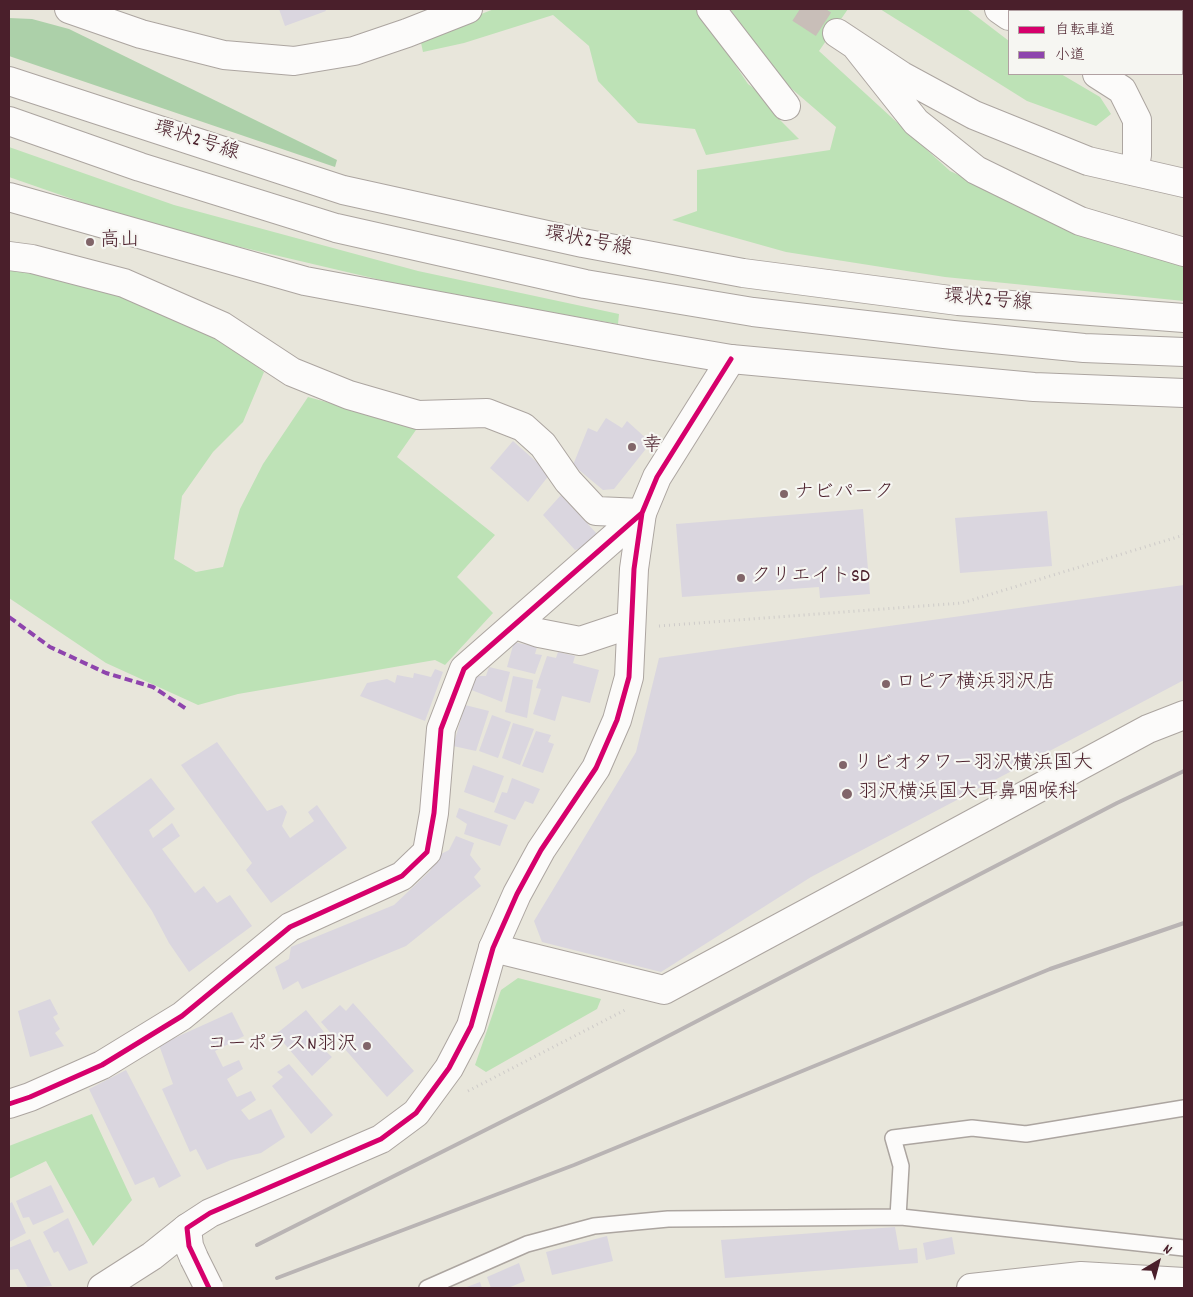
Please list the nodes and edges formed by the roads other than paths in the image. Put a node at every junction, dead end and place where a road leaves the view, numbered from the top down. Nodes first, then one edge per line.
1 (468, 9) edge
2 (711, 9) edge
3 (76, 10) edge
4 (1099, 75) edge
5 (9, 81) edge
6 (786, 106) dead end
7 (9, 121) edge
8 (1134, 171) junction
9 (1184, 183) edge
10 (9, 197) edge
11 (1184, 252) edge
12 (9, 256) edge
13 (1184, 318) edge
14 (1184, 352) edge
15 (731, 359) junction
16 (1184, 393) edge
17 (642, 513) junction
18 (516, 625) junction
19 (642, 625) junction
20 (1184, 715) edge
21 (493, 948) junction
22 (9, 1104) edge
23 (1184, 1108) edge
24 (898, 1217) junction
25 (187, 1228) junction
26 (1184, 1248) edge
27 (1184, 1282) edge
28 (1104, 1283) edge
29 (102, 1288) edge
30 (209, 1288) edge
31 (428, 1288) edge
32 (971, 1288) edge

1 - 3 main road
2 - 6 main road
4 - 8 main road
5 - 13 main road, 環状2号線
7 - 14 main road, 環状2号線
8 - 9 main road
8 - 11 main road
10 - 15 main road
12 - 17 main road
15 - 16 main road
15 - 17 main road
17 - 18 main road
17 - 19 main road
18 - 19 main road
18 - 22 main road
19 - 21 main road
20 - 21 main road
21 - 25 main road
23 - 24 lane
24 - 26 lane
24 - 31 lane
25 - 29 main road
25 - 30 main road, bridge
27 - 28 main road
28 - 32 main road

